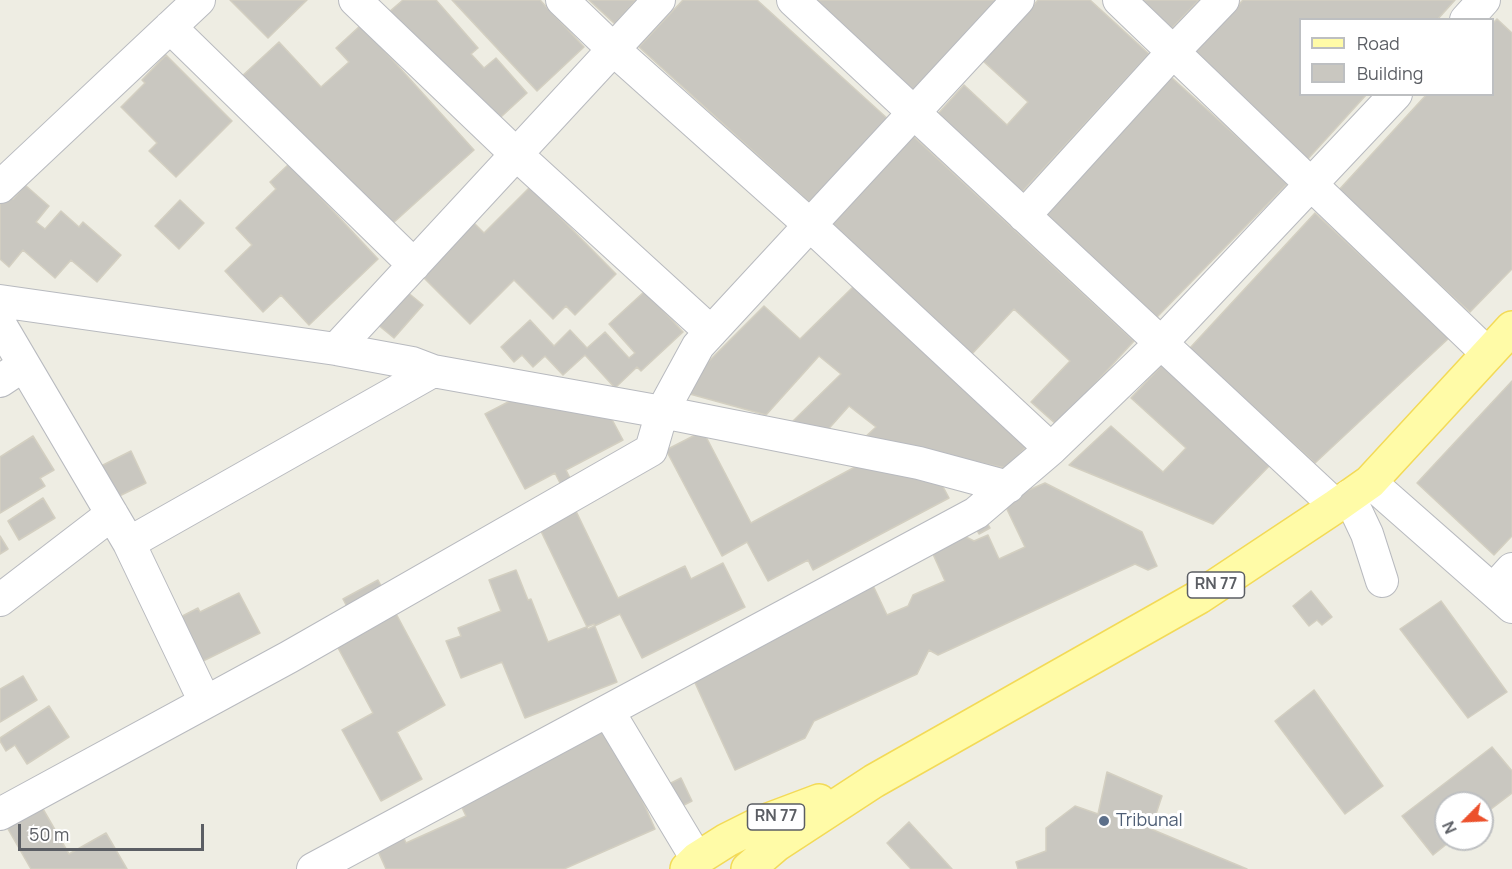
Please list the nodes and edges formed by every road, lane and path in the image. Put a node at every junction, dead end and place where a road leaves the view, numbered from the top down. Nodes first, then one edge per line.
1 (199, 0) edge
2 (355, 0) edge
3 (562, 0) edge
4 (659, 0) edge
5 (793, 0) edge
6 (1018, 0) edge
7 (1119, 0) edge
8 (1223, 0) edge
9 (1484, 0) edge
10 (1468, 18) edge
11 (170, 27) junction
12 (613, 49) junction
13 (1173, 52) junction
14 (1394, 96) edge
15 (914, 113) junction
16 (516, 154) junction
17 (1312, 184) junction
18 (0, 186) edge
19 (1024, 216) junction
20 (810, 225) junction
21 (414, 265) junction
22 (0, 302) edge
23 (0, 324) edge
24 (1512, 328) edge
25 (711, 332) junction
26 (1161, 342) junction
27 (336, 349) junction
28 (1488, 354) junction
29 (433, 371) junction
30 (12, 373) edge
31 (662, 412) junction
32 (1051, 449) junction
33 (1008, 486) junction
34 (1352, 494) junction
35 (112, 514) junction
36 (129, 543) junction
37 (1382, 581) dead end
38 (1506, 589) edge
39 (0, 600) edge
40 (205, 702) junction
41 (608, 711) junction
42 (874, 781) junction
43 (0, 814) edge
44 (692, 864) edge
45 (313, 869) edge
46 (748, 869) edge

1 - 11 street
2 - 16 street
3 - 12 street
4 - 12 street
5 - 15 street
6 - 15 street
7 - 13 street
8 - 13 street
9 - 10 street
11 - 18 street
11 - 21 street
12 - 16 street
12 - 20 street
13 - 17 street
13 - 19 street
14 - 17 street
15 - 19 street
15 - 20 street
16 - 21 street
16 - 25 street
17 - 26 street
17 - 28 street
19 - 26 street
20 - 25 street
20 - 32 street
21 - 27 street
22 - 27 street
23 - 30 street
24 - 28 main road, RN 77
25 - 31 street
26 - 32 street
26 - 34 street
27 - 29 street
28 - 34 main road, RN 77
29 - 31 street
29 - 36 street
30 - 35 street
31 - 33 street
31 - 40 street
32 - 33 street
33 - 41 street
34 - 37 street
34 - 38 street
34 - 42 main road, RN 77
35 - 36 street
35 - 39 street
36 - 40 street
40 - 43 street
41 - 44 street
41 - 45 street
42 - 44 main road, RN 77
42 - 46 main road, RN 77

